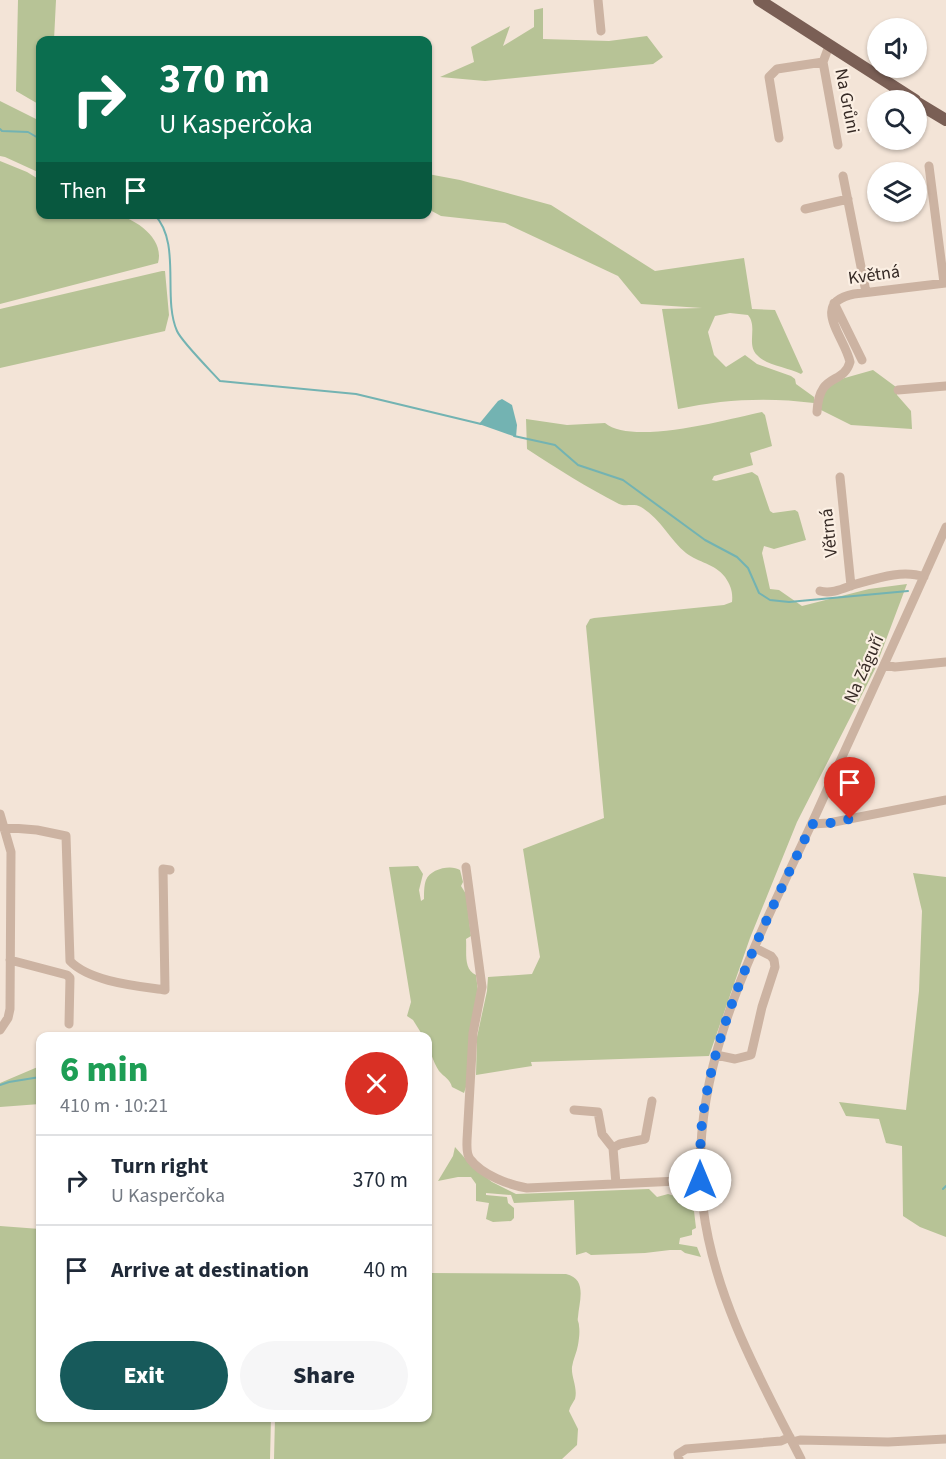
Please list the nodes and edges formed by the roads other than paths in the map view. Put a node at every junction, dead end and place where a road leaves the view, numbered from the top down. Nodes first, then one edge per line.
1 (598, 0) edge
2 (762, 1) edge
3 (601, 31) dead end
4 (829, 46) junction
5 (823, 62) junction
6 (899, 90) edge
7 (927, 108) edge
8 (946, 120) edge
9 (779, 138) dead end
10 (838, 145) dead end
11 (929, 166) dead end
12 (843, 176) dead end
13 (848, 199) junction
14 (805, 209) dead end
15 (945, 283) edge
16 (866, 292) junction
17 (834, 303) junction
18 (862, 360) dead end
19 (946, 386) edge
20 (898, 390) dead end
21 (817, 412) dead end
22 (840, 477) dead end
23 (946, 527) edge
24 (924, 577) junction
25 (851, 586) junction
26 (820, 591) dead end
27 (946, 662) edge
28 (884, 665) junction
29 (946, 800) edge
30 (0, 814) edge
31 (812, 824) junction
32 (2, 827) edge
33 (466, 867) dead end
34 (163, 869) dead end
35 (755, 948) junction
36 (0, 950) edge
37 (10, 950) junction
38 (10, 960) junction
39 (69, 1024) dead end
40 (0, 1030) edge
41 (716, 1055) junction
42 (652, 1101) dead end
43 (574, 1110) dead end
44 (613, 1148) junction
45 (700, 1180) junction
46 (616, 1184) junction
47 (946, 1439) edge
48 (791, 1440) junction
49 (678, 1459) edge
50 (801, 1459) edge

1 - 3 street
2 - 4 main road
4 - 5 street, Na Grůni
4 - 6 main road
5 - 9 street, Na Grůni
5 - 10 street, Na Grůni
7 - 8 main road
11 - 15 street
12 - 13 street
13 - 14 street
13 - 16 street
15 - 16 street, Květná
16 - 17 street, Květná
17 - 18 street
17 - 21 street, Květná
19 - 20 street
22 - 25 street, Větrná
23 - 24 street, Na Záguří
24 - 25 street
24 - 28 street, Na Záguří
25 - 26 street
27 - 28 street
28 - 31 street, Na Záguří
29 - 31 street
30 - 32 street
31 - 35 street, Na Záguří
32 - 34 street
32 - 37 street
33 - 46 street
35 - 41 street, Na Záguří
35 - 41 street
36 - 37 street
37 - 38 street
38 - 39 street
38 - 40 street
41 - 45 street, Na Záguří
42 - 44 street
43 - 44 street
44 - 46 street
45 - 46 street
45 - 48 street, Na Záguří
47 - 48 street
48 - 49 street
48 - 50 street, Na Záguří

